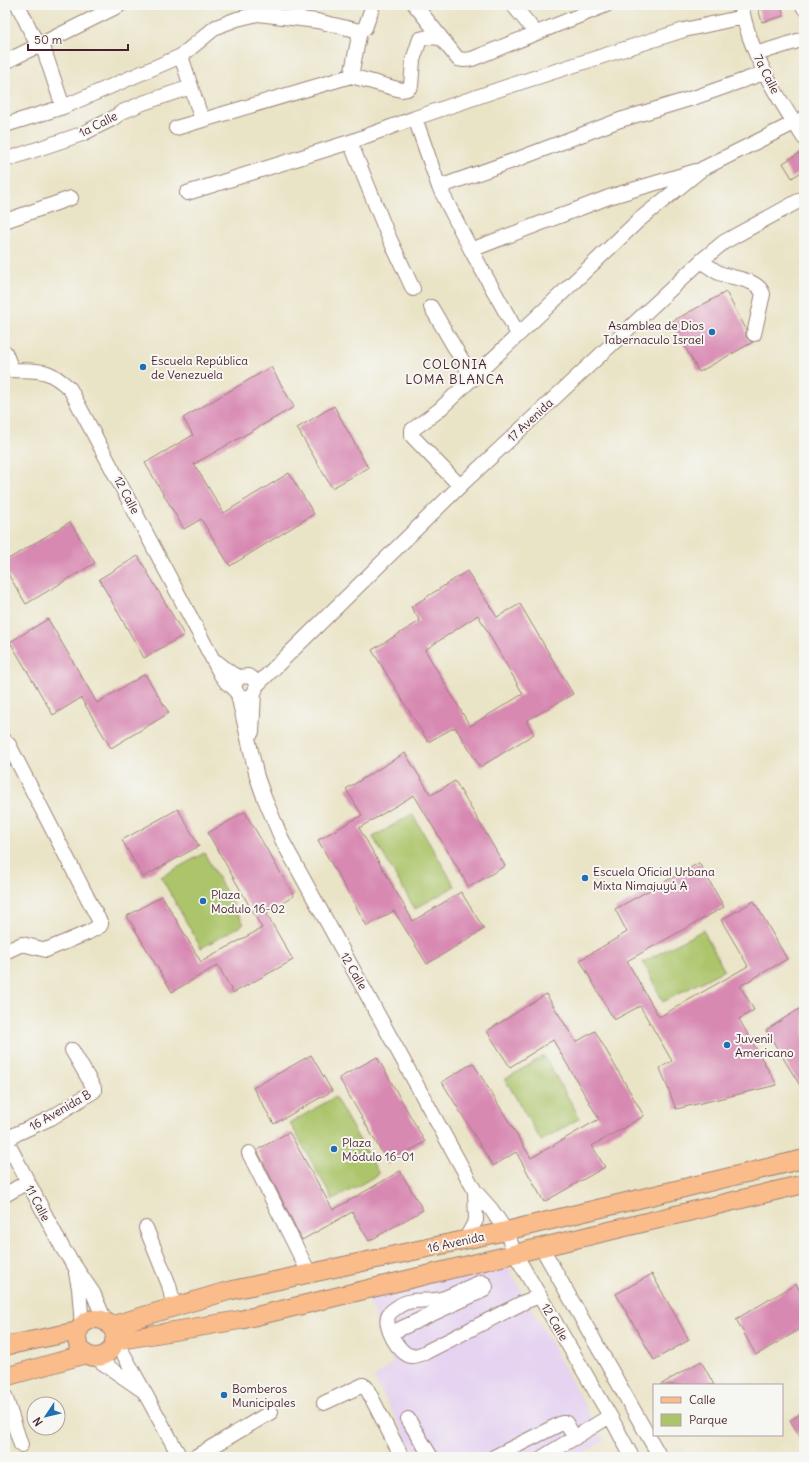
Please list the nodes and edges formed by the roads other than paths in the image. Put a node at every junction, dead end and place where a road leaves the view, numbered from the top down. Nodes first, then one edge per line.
1 (18, 5) edge
2 (120, 5) edge
3 (373, 5) edge
4 (415, 5) edge
5 (513, 5) edge
6 (803, 5) edge
7 (602, 6) edge
8 (804, 8) edge
9 (742, 11) edge
10 (360, 31) junction
11 (536, 32) junction
12 (441, 38) junction
13 (804, 39) edge
14 (40, 45) junction
15 (756, 54) junction
16 (181, 56) junction
17 (5, 62) edge
18 (764, 73) junction
19 (351, 76) junction
20 (191, 87) junction
21 (63, 107) junction
22 (415, 118) junction
23 (202, 120) junction
24 (799, 121) edge
25 (5, 125) edge
26 (176, 128) dead end
27 (804, 138) edge
28 (350, 142) junction
29 (5, 160) edge
30 (702, 169) junction
31 (439, 187) junction
32 (187, 193) dead end
33 (71, 198) dead end
34 (804, 198) edge
35 (5, 221) edge
36 (471, 250) junction
37 (701, 261) junction
38 (413, 290) dead end
39 (430, 307) dead end
40 (518, 334) junction
41 (754, 334) dead end
42 (5, 352) edge
43 (9, 371) edge
44 (472, 379) junction
45 (460, 486) junction
46 (246, 686) junction
47 (5, 741) edge
48 (5, 952) edge
49 (72, 1050) dead end
50 (6, 1139) edge
51 (249, 1153) dead end
52 (804, 1160) edge
53 (27, 1182) junction
54 (804, 1184) edge
55 (475, 1191) junction
56 (5, 1195) edge
57 (146, 1228) dead end
58 (506, 1231) junction
59 (465, 1240) junction
60 (542, 1248) junction
61 (516, 1254) junction
62 (75, 1267) junction
63 (309, 1273) junction
64 (406, 1280) junction
65 (540, 1296) junction
66 (412, 1300) junction
67 (174, 1307) junction
68 (80, 1329) junction
69 (111, 1333) junction
70 (391, 1334) junction
71 (5, 1346) edge
72 (90, 1356) junction
73 (5, 1377) edge
74 (144, 1392) junction
75 (5, 1396) edge
76 (324, 1403) dead end
77 (271, 1412) dead end
78 (610, 1416) junction
79 (408, 1419) dead end
80 (575, 1438) junction
81 (21, 1445) dead end
82 (180, 1457) edge
83 (194, 1457) edge
84 (402, 1457) edge
85 (431, 1457) edge
86 (494, 1457) edge
87 (543, 1457) edge
88 (632, 1457) edge
89 (660, 1457) edge

1 - 14 street
2 - 14 street
3 - 10 street
4 - 12 street
5 - 11 street
6 - 8 street
7 - 11 street
9 - 15 street, 7a Calle
9 - 22 street
10 - 16 street
10 - 19 street
11 - 12 street
12 - 19 street
13 - 15 street
14 - 17 street
14 - 21 street
15 - 18 street, 7a Calle
16 - 20 street
16 - 21 street
18 - 24 street, 7a Calle
18 - 31 street
19 - 23 street
20 - 23 street
20 - 29 street, 1a Calle
21 - 25 street
22 - 28 street
22 - 31 street
23 - 26 street
24 - 27 street, 7a Calle
24 - 30 street
28 - 32 street
28 - 38 street
30 - 36 street
30 - 40 street
31 - 36 street
33 - 35 street
34 - 37 street, 17 Avenida
36 - 40 street
37 - 41 street
37 - 45 street, 17 Avenida
39 - 44 street
40 - 44 street
42 - 43 street
43 - 46 street, 12 Calle
44 - 45 street
45 - 46 street, 17 Avenida
46 - 55 street, 12 Calle
47 - 48 street
49 - 50 street, 16 Avenida B
50 - 53 street, 11 Calle
51 - 63 street
52 - 58 main road, 16 Avenida
53 - 56 street
53 - 62 street, 11 Calle
54 - 60 main road, 16 Avenida
55 - 58 street, 12 Calle
55 - 59 street, 12 Calle
57 - 67 street
58 - 59 main road, 16 Avenida
58 - 61 street, 12 Calle
59 - 63 main road, 16 Avenida
60 - 61 main road, 16 Avenida
60 - 89 street
61 - 64 main road, 16 Avenida
61 - 65 street, 12 Calle
62 - 68 street, 11 Calle
62 - 69 street, 11 Calle
63 - 67 main road, 16 Avenida
64 - 66 street
64 - 69 main road, 16 Avenida
65 - 70 street
65 - 78 street, 12 Calle
66 - 70 street
66 - 70 street
67 - 69 main road, 16 Avenida
68 - 69 main road
68 - 71 main road
68 - 72 main road
69 - 72 main road
69 - 74 street, 11 Calle
72 - 73 main road
72 - 74 street, 11 Calle
74 - 82 street, 11 Calle
75 - 81 street
76 - 84 street
77 - 83 street
78 - 80 street
78 - 88 street, 12 Calle
79 - 85 street
80 - 86 street
80 - 87 street

